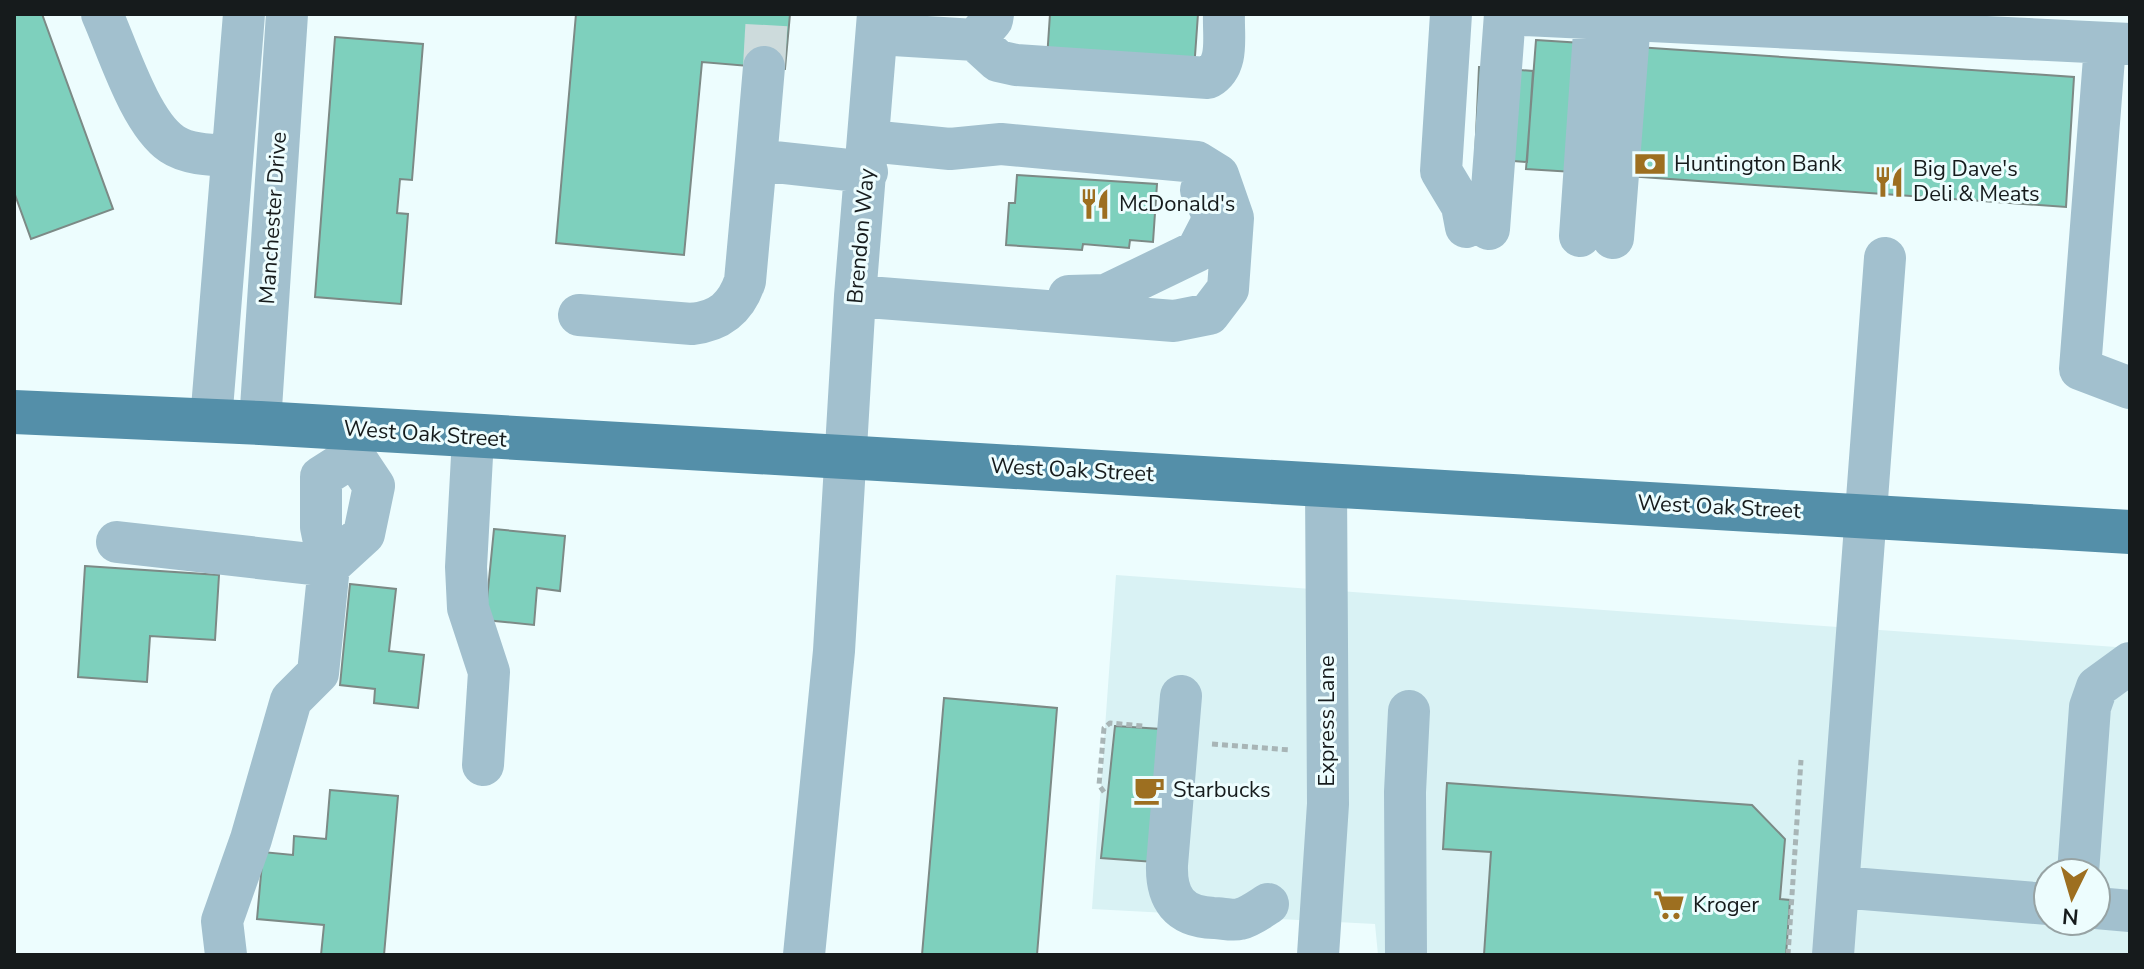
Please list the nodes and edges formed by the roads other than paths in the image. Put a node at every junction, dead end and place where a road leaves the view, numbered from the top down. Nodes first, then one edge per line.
1 (102, 14) edge
2 (244, 14) edge
3 (287, 14) edge
4 (1224, 14) edge
5 (1451, 14) edge
6 (1512, 14) edge
7 (1612, 19) junction
8 (878, 24) edge
9 (984, 27) edge
10 (2118, 45) edge
11 (764, 67) tunnel mouth
12 (950, 149) junction
13 (232, 156) junction
14 (868, 157) junction
15 (756, 160) junction
16 (1211, 224) junction
17 (1596, 237) dead end
18 (1885, 258) dead end
19 (855, 296) junction
20 (1004, 307) junction
21 (1089, 314) junction
22 (579, 315) dead end
23 (2130, 388) edge
24 (14, 412) edge
25 (211, 421) junction
26 (260, 423) junction
27 (473, 438) junction
28 (354, 442) junction
29 (846, 458) junction
30 (1326, 486) junction
31 (1868, 515) junction
32 (2130, 532) edge
33 (117, 542) dead end
34 (329, 566) junction
35 (2130, 663) edge
36 (1181, 696) dead end
37 (1409, 711) dead end
38 (483, 765) dead end
39 (2079, 857) edge
40 (1839, 887) junction
41 (2032, 903) edge
42 (1268, 904) dead end
43 (226, 955) edge
44 (804, 955) edge
45 (1318, 955) edge
46 (1406, 955) edge
47 (1833, 955) edge

1 - 13 street
2 - 13 street, Manchester Drive
3 - 26 street, Manchester Drive
4 - 9 street
5 - 6 street
6 - 7 street
7 - 10 street
7 - 17 street
8 - 9 street
8 - 14 street, Brendon Way
10 - 23 street
11 - 15 street
12 - 14 street
12 - 16 street
12 - 21 street
13 - 25 street, Manchester Drive
14 - 15 street
14 - 19 street, Brendon Way
15 - 22 street
16 - 20 street
16 - 21 street
18 - 31 street
19 - 20 street
19 - 29 street, Brendon Way
20 - 21 street
24 - 25 main road, West Oak Street
25 - 26 main road, West Oak Street
26 - 28 main road, West Oak Street
27 - 28 main road, West Oak Street
27 - 29 main road, West Oak Street
27 - 38 street
28 - 34 street
29 - 30 main road, West Oak Street
29 - 44 street, Brendon Way
30 - 31 main road, West Oak Street
30 - 45 street, Express Lane
31 - 32 main road, West Oak Street
31 - 40 street
33 - 34 street
34 - 43 street
35 - 39 street
36 - 42 street
37 - 46 street
40 - 41 street
40 - 47 street

